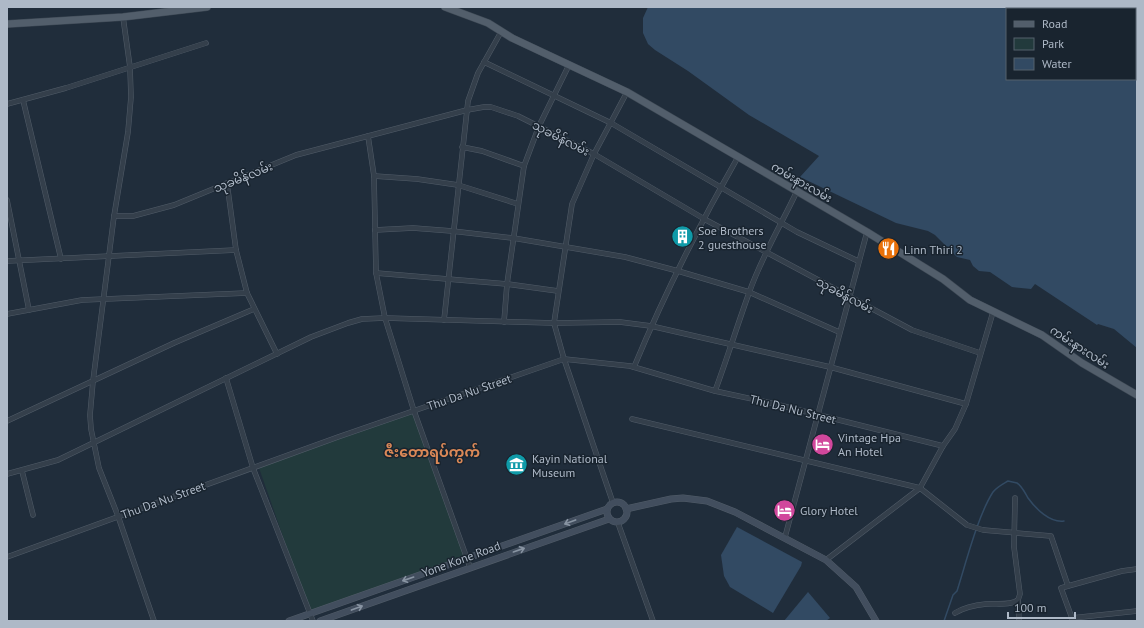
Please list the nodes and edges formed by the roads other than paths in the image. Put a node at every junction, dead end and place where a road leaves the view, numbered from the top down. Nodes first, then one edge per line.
1 (207, 7) edge
2 (445, 7) edge
3 (168, 9) edge
4 (123, 17) junction
5 (7, 24) edge
6 (502, 32) junction
7 (206, 43) dead end
8 (484, 62) junction
9 (569, 65) junction
10 (130, 67) junction
11 (627, 92) junction
12 (554, 96) junction
13 (23, 100) junction
14 (7, 104) edge
15 (467, 110) junction
16 (611, 123) junction
17 (539, 126) junction
18 (368, 136) junction
19 (462, 147) junction
20 (594, 154) junction
21 (738, 157) junction
22 (524, 166) junction
23 (374, 176) junction
24 (227, 183) junction
25 (458, 185) junction
26 (720, 188) junction
27 (797, 192) junction
28 (7, 200) edge
29 (518, 204) junction
30 (114, 216) junction
31 (703, 218) junction
32 (781, 223) junction
33 (375, 230) junction
34 (452, 231) junction
35 (867, 232) junction
36 (513, 238) junction
37 (564, 247) junction
38 (236, 250) junction
39 (766, 253) junction
40 (110, 256) junction
41 (61, 258) junction
42 (20, 260) junction
43 (7, 261) edge
44 (858, 261) junction
45 (678, 271) junction
46 (376, 273) junction
47 (448, 279) junction
48 (507, 284) junction
49 (558, 291) junction
50 (749, 292) junction
51 (247, 293) junction
52 (848, 297) junction
53 (104, 299) junction
54 (254, 309) junction
55 (29, 310) junction
56 (993, 312) junction
57 (7, 314) edge
58 (385, 318) junction
59 (444, 320) junction
60 (504, 322) junction
61 (554, 323) junction
62 (651, 326) junction
63 (839, 332) junction
64 (733, 344) junction
65 (980, 353) junction
66 (277, 354) junction
67 (564, 359) junction
68 (634, 367) junction
69 (830, 367) junction
70 (226, 378) junction
71 (93, 381) junction
72 (715, 391) junction
73 (1137, 395) edge
74 (966, 404) junction
75 (414, 411) junction
76 (818, 415) junction
77 (632, 419) dead end
78 (7, 421) edge
79 (93, 443) junction
80 (943, 446) junction
81 (806, 460) junction
82 (253, 468) junction
83 (22, 471) junction
84 (7, 474) edge
85 (920, 488) junction
86 (1015, 498) dead end
87 (613, 503) junction
88 (607, 509) junction
89 (626, 509) junction
90 (34, 515) dead end
91 (118, 516) junction
92 (609, 519) junction
93 (618, 523) junction
94 (541, 533) junction
95 (1014, 534) junction
96 (785, 537) junction
97 (543, 542) junction
98 (7, 557) edge
99 (467, 558) junction
100 (826, 560) junction
101 (470, 567) junction
102 (1137, 569) edge
103 (1068, 586) junction
104 (1018, 600) junction
105 (1137, 611) edge
106 (955, 612) dead end
107 (310, 614) junction
108 (1072, 620) edge
109 (154, 621) edge
110 (289, 621) edge
111 (313, 621) edge
112 (320, 621) edge
113 (653, 621) edge
114 (876, 621) edge
115 (1019, 621) edge

1 - 3 main road
2 - 6 main road, ကမ်းနားလမ်း
3 - 4 main road
4 - 5 main road
4 - 10 street
6 - 8 street
6 - 9 main road, ကမ်းနားလမ်း
7 - 10 street
8 - 12 street
8 - 15 street
9 - 11 main road, ကမ်းနားလမ်း
9 - 12 street
10 - 13 street
10 - 30 street
11 - 16 street
11 - 21 main road, ကမ်းနားလမ်း
12 - 16 street
12 - 17 street
13 - 14 street
13 - 41 street
15 - 17 street, သုခမိန်လမ်း
15 - 18 street, သုခမိန်လမ်း
15 - 19 street
16 - 20 street
16 - 26 street
17 - 20 street, သုခမိန်လမ်း
17 - 22 street
18 - 23 street
18 - 24 street, သုခမိန်လမ်း
19 - 22 street
19 - 25 street
20 - 31 street, သုခမိန်လမ်း
20 - 37 street
21 - 26 street
21 - 27 main road, ကမ်းနားလမ်း
22 - 29 street
23 - 25 street
23 - 33 street
24 - 30 street, သုခမိန်လမ်း
24 - 38 street
25 - 29 street
25 - 34 street
26 - 31 street
26 - 32 street
27 - 32 street
27 - 35 main road, ကမ်းနားလမ်း
28 - 42 street
29 - 36 street
30 - 40 street
31 - 39 street, သုခမိန်လမ်း
31 - 45 street
32 - 39 street
32 - 44 street
33 - 34 street
33 - 46 street
34 - 36 street
34 - 47 street
35 - 44 street
35 - 56 main road, ကမ်းနားလမ်း
36 - 37 street
36 - 48 street
37 - 45 street
37 - 49 street
38 - 40 street
38 - 51 street
39 - 50 street
39 - 52 street, သုခမိန်လမ်း
40 - 41 street
40 - 53 street
41 - 42 street
42 - 43 street
42 - 55 street
44 - 52 street
45 - 50 street
45 - 62 street
46 - 47 street
46 - 58 street
47 - 48 street
47 - 59 street
48 - 49 street
48 - 60 street
49 - 61 street
50 - 63 street
50 - 64 street
51 - 53 street
51 - 54 street
52 - 63 street
52 - 65 street, သုခမိန်လမ်း
53 - 55 street
53 - 71 street
54 - 66 street
54 - 71 street
55 - 57 street
56 - 65 street
56 - 73 main road, ကမ်းနားလမ်း
58 - 59 street
58 - 66 street
58 - 75 street
59 - 60 street
60 - 61 street
61 - 62 street
61 - 67 street
62 - 64 street
62 - 68 street
63 - 69 street
64 - 69 street
64 - 72 street
65 - 74 street
66 - 70 street
67 - 68 street, Thu Da Nu Street
67 - 75 street, Thu Da Nu Street
67 - 87 street
68 - 72 street, Thu Da Nu Street
69 - 74 street
69 - 76 street
70 - 79 street
70 - 82 street
71 - 78 street
71 - 79 street
72 - 76 street, Thu Da Nu Street
74 - 80 street
75 - 82 street, Thu Da Nu Street
75 - 99 street
76 - 80 street, Thu Da Nu Street
76 - 81 street
77 - 81 street
79 - 83 street
79 - 91 street
80 - 85 street
81 - 85 street
81 - 96 street
82 - 91 street, Thu Da Nu Street
82 - 107 street
83 - 84 street
83 - 90 street
85 - 95 street
85 - 100 street
86 - 95 street
87 - 88 street
87 - 89 street
88 - 92 street
88 -> 94 street
89 - 93 street
89 - 96 street
91 - 98 street, Thu Da Nu Street
91 - 109 street
92 - 93 street
92 - 97 street, Yone Kone Road
93 - 113 street
94 - 97 street
94 - 99 street
95 - 103 street
95 - 104 street
96 - 100 street
101 -> 97 street, Yone Kone Road
99 - 101 street
99 -> 107 street
100 - 114 street
112 -> 101 street, Yone Kone Road
102 - 103 street
103 - 108 street
104 - 106 street
104 - 115 street
105 - 108 street
107 - 110 street
107 - 111 street

